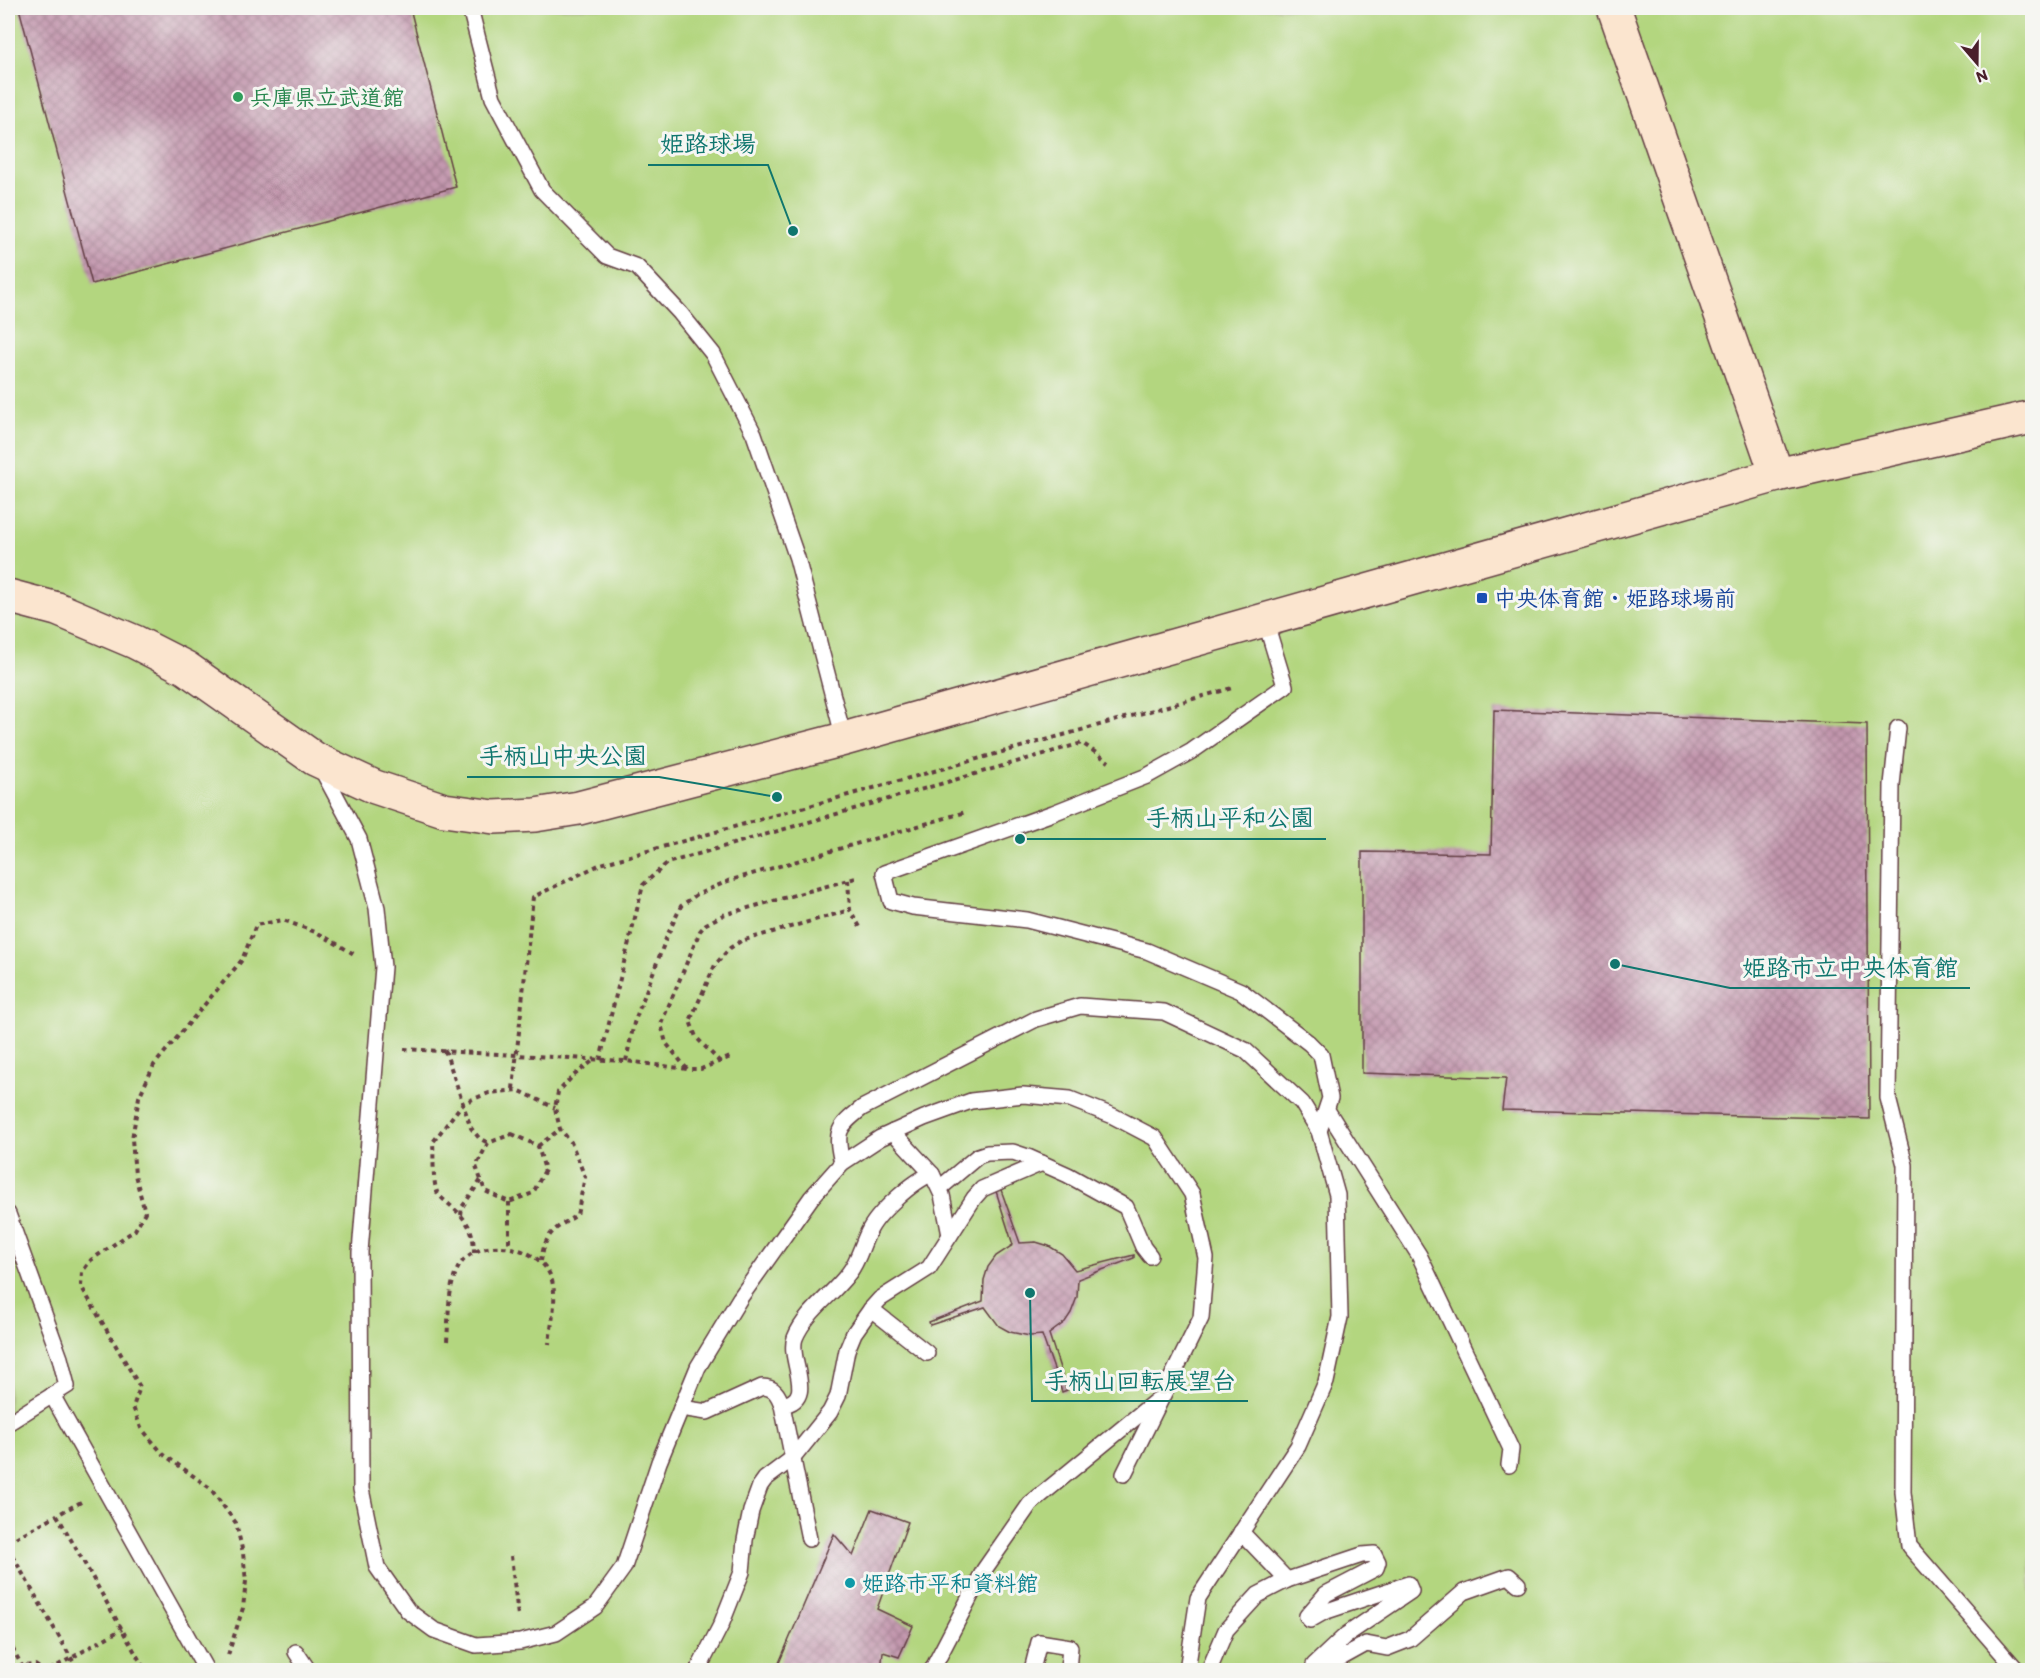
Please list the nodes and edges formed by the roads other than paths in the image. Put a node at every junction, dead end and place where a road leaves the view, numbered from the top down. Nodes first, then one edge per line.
1 (470, 8) edge
2 (1614, 8) edge
3 (2032, 417) edge
4 (1777, 475) junction
5 (8, 596) edge
6 (1265, 620) junction
7 (1898, 728) dead end
8 (844, 739) junction
9 (315, 759) junction
10 (1327, 1110) junction
11 (1319, 1131) junction
12 (893, 1132) junction
13 (842, 1163) junction
14 (1042, 1163) junction
15 (932, 1174) junction
16 (940, 1188) junction
17 (8, 1215) edge
18 (951, 1235) junction
19 (1150, 1256) dead end
20 (871, 1309) junction
21 (927, 1353) dead end
22 (52, 1395) junction
23 (1162, 1396) junction
24 (782, 1405) junction
25 (681, 1408) junction
26 (8, 1423) edge
27 (793, 1458) junction
28 (1509, 1465) dead end
29 (1124, 1474) dead end
30 (1241, 1532) junction
31 (810, 1539) dead end
32 (1287, 1580) junction
33 (1518, 1584) dead end
34 (296, 1652) dead end
35 (206, 1671) edge
36 (308, 1671) edge
37 (698, 1671) edge
38 (932, 1671) edge
39 (1032, 1671) edge
40 (1068, 1671) edge
41 (1187, 1671) edge
42 (1209, 1671) edge
43 (1318, 1671) edge
44 (2017, 1671) edge

1 - 8 lane
2 - 4 street
3 - 4 street
4 - 6 street
5 - 9 street
6 - 8 street
6 - 10 lane
7 - 44 lane
8 - 9 street
9 - 25 lane
10 - 11 lane
10 - 28 lane
11 - 13 lane
11 - 30 lane
12 - 13 lane
12 - 15 lane
12 - 23 lane
13 - 25 lane
14 - 16 lane
14 - 18 lane
14 - 19 lane
15 - 16 lane
15 - 24 lane
16 - 18 lane
17 - 22 lane
18 - 20 lane
20 - 21 lane
20 - 27 lane
22 - 26 lane
22 - 35 lane
23 - 29 lane
23 - 38 lane
24 - 25 lane
24 - 27 lane
27 - 31 lane
27 - 37 lane
30 - 32 lane
30 - 41 lane
32 - 42 lane
32 - 43 lane
33 - 43 lane
34 - 36 lane
39 - 40 lane

